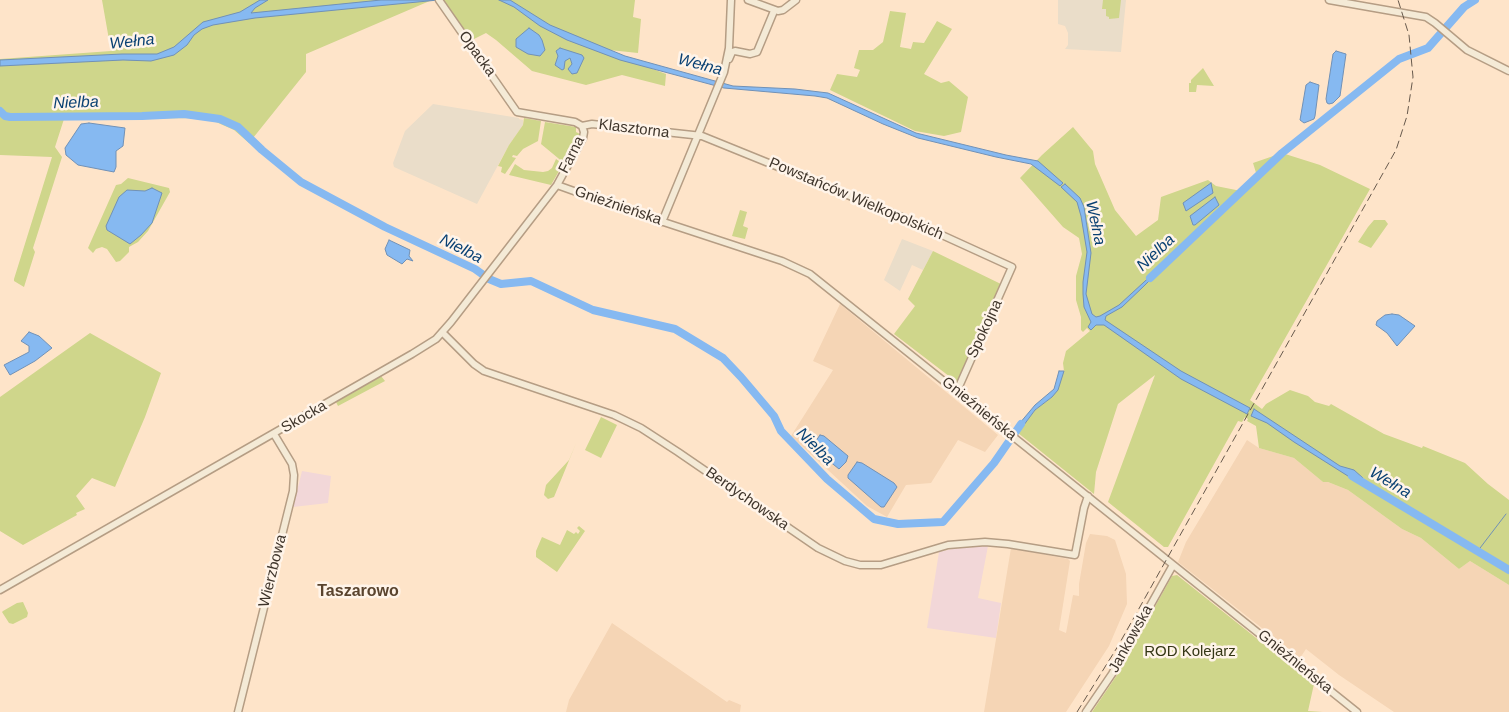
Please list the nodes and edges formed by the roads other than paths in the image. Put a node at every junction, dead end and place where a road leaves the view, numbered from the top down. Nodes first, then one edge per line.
1 (731, 0) edge
2 (748, 0) edge
3 (796, 0) edge
4 (1329, 0) edge
5 (440, 2) edge
6 (774, 11) junction
7 (1509, 72) edge
8 (723, 74) junction
9 (514, 109) joint
10 (582, 126) junction
11 (697, 136) junction
12 (558, 184) junction
13 (662, 222) junction
14 (1012, 267) joint
15 (442, 332) junction
16 (957, 391) junction
17 (274, 434) junction
18 (1088, 496) junction
19 (1174, 565) junction
20 (0, 590) edge
21 (238, 712) edge
22 (1086, 712) edge
23 (1357, 712) edge

1 - 8 street
2 - 6 street
3 - 6 street
4 - 7 street
5 - 9 street, Opacka
6 - 8 street
8 - 11 street
9 - 10 street, Klasztorna
10 - 11 street, Klasztorna
10 - 12 street, Farna
11 - 13 street
11 - 14 street, Powstańców Wielkopolskich
12 - 13 street, Gnieźnieńska
12 - 15 street, Skocka
13 - 16 street, Gnieźnieńska
14 - 16 street, Spokojna
15 - 17 street, Skocka
15 - 18 street, Berdychowska
16 - 18 street, Gnieźnieńska
17 - 20 street, Skocka
17 - 21 street, Wierzbowa
18 - 19 street, Gnieźnieńska
19 - 22 street, Jankowska
19 - 23 street, Gnieźnieńska

